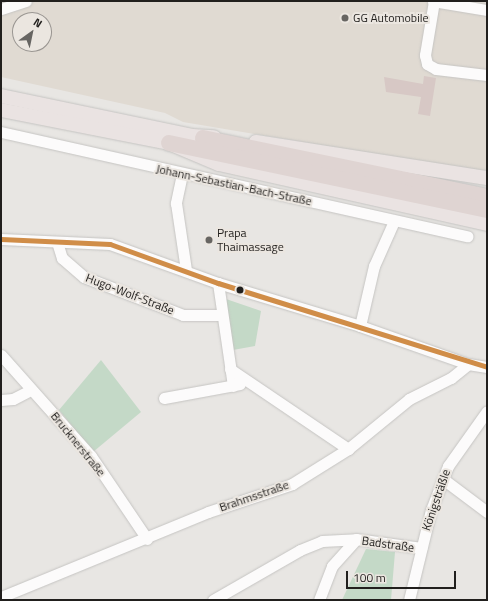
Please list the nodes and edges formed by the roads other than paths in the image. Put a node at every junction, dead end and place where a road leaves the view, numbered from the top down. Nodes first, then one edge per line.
1 (26, 1) edge
2 (434, 1) edge
3 (1, 9) edge
4 (487, 10) edge
5 (487, 75) edge
6 (1, 96) edge
7 (1, 110) edge
8 (1, 132) edge
9 (192, 136) junction
10 (169, 143) junction
11 (182, 174) junction
12 (487, 178) edge
13 (487, 197) edge
14 (487, 210) edge
15 (394, 221) junction
16 (487, 224) edge
17 (468, 236) dead end
18 (1, 239) edge
19 (58, 242) junction
20 (186, 270) junction
21 (218, 283) junction
22 (221, 315) junction
23 (360, 326) junction
24 (1, 355) edge
25 (468, 364) junction
26 (487, 367) edge
27 (230, 369) junction
28 (249, 381) junction
29 (233, 386) junction
30 (31, 390) junction
31 (164, 398) dead end
32 (1, 400) edge
33 (487, 411) edge
34 (348, 449) junction
35 (443, 479) junction
36 (487, 512) edge
37 (147, 539) junction
38 (356, 539) junction
39 (421, 548) junction
40 (4, 595) edge
41 (213, 600) edge
42 (319, 600) edge
43 (409, 600) edge

1 - 3 street
2 - 4 street
2 - 5 street
6 - 9 main road
7 - 10 main road
8 - 11 street, Johann-Sebastian-Bach-Straße
9 - 12 main road
9 - 13 highway
10 - 14 highway
10 - 16 main road
11 - 15 street, Johann-Sebastian-Bach-Straße
11 - 20 street
15 - 17 street, Johann-Sebastian-Bach-Straße
15 - 23 street
18 - 19 street
19 - 20 street
19 - 22 street, Hugo-Wolf-Straße
20 - 21 street
21 - 22 street
21 - 23 street
22 - 27 street
23 - 25 street
24 - 30 street, Brucknerstraße
25 - 26 street
25 - 34 street, Brahmsstraße
27 - 28 street
27 - 29 street
28 - 29 street
28 - 34 street
29 - 31 street
30 - 32 street
30 - 37 street, Brucknerstraße
33 - 35 street, Königsträßle
34 - 37 street, Brahmsstraße
35 - 36 street
35 - 39 street, Königsträßle
37 - 40 street, Brahmsstraße
38 - 39 street, Badstraße
38 - 41 street
38 - 42 street, Badstraße
39 - 43 street, Königsträßle

